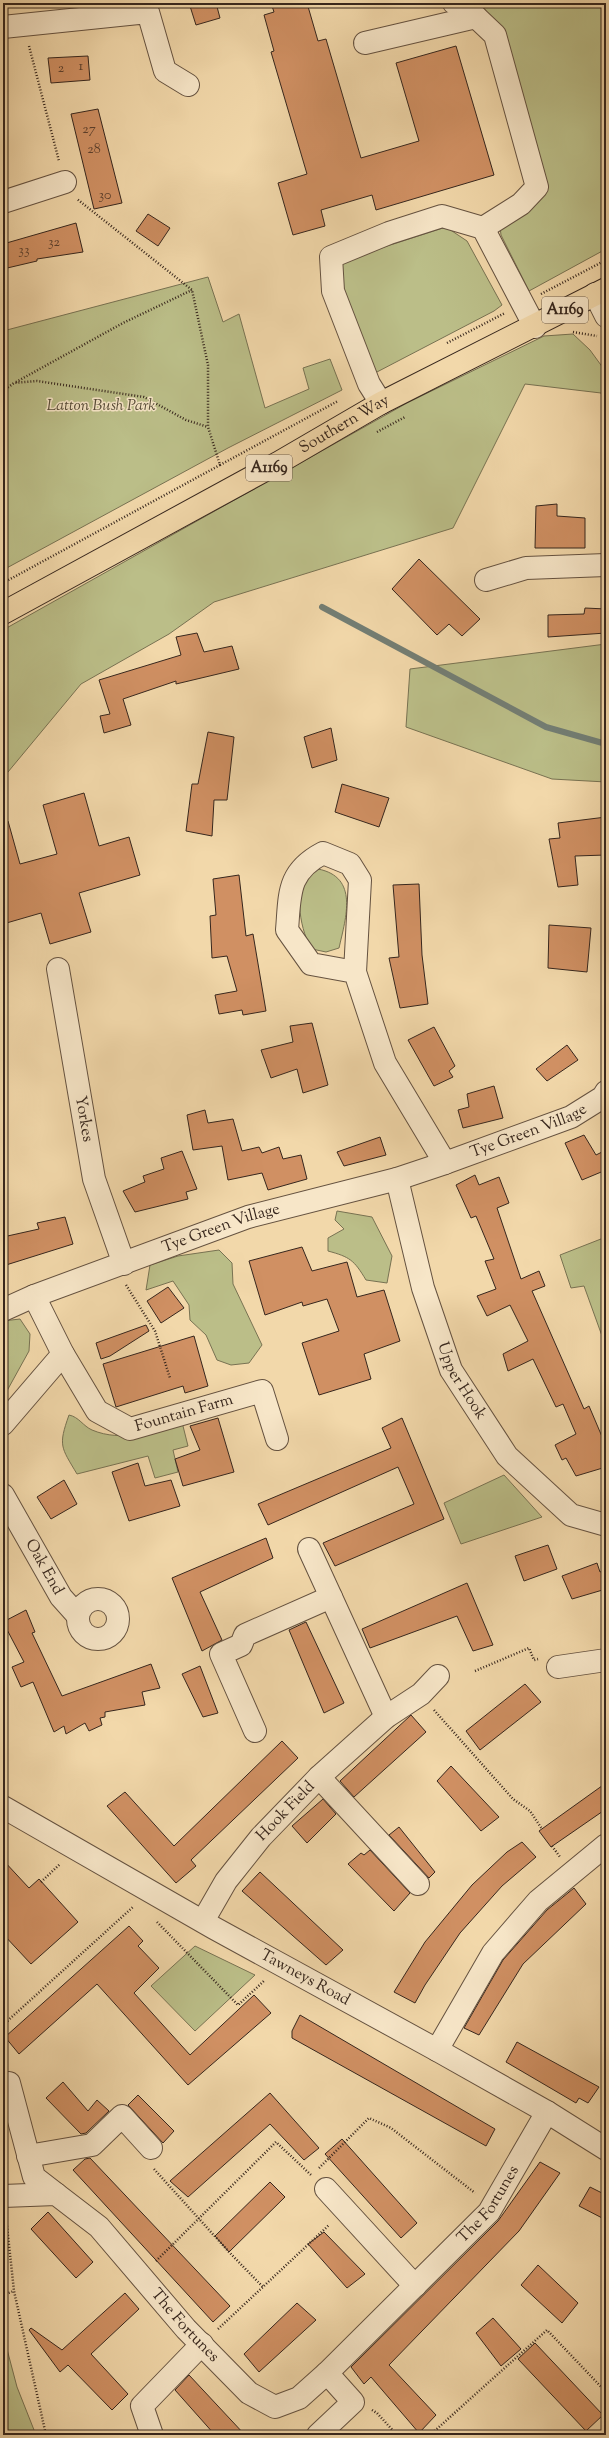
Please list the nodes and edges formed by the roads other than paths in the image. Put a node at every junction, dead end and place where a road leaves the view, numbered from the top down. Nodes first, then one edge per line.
1 (454, 3) edge
2 (476, 17) junction
3 (13, 26) edge
4 (365, 43) dead end
5 (188, 85) dead end
6 (65, 182) road end
7 (3, 202) edge
8 (483, 228) junction
9 (601, 292) edge
10 (606, 316) edge
11 (535, 326) junction
12 (381, 404) junction
13 (606, 565) edge
14 (486, 580) dead end
15 (3, 613) edge
16 (58, 969) dead end
17 (355, 972) junction
18 (606, 1092) edge
19 (445, 1163) junction
20 (397, 1179) junction
21 (120, 1266) junction
22 (34, 1296) junction
23 (3, 1310) edge
24 (63, 1354) junction
25 (3, 1424) edge
26 (276, 1439) dead end
27 (3, 1495) edge
28 (606, 1525) edge
29 (309, 1549) dead end
30 (331, 1598) junction
31 (78, 1616) dead end
32 (606, 1660) edge
33 (558, 1667) road end
34 (438, 1676) dead end
35 (386, 1717) junction
36 (256, 1731) dead end
37 (319, 1777) junction
38 (3, 1807) edge
39 (604, 1849) edge
40 (418, 1884) dead end
41 (203, 1922) junction
42 (437, 2050) junction
43 (9, 2083) dead end
44 (547, 2112) junction
45 (151, 2148) road end
46 (606, 2149) edge
47 (28, 2156) junction
48 (318, 2182) road end
49 (56, 2194) junction
50 (3, 2196) edge
51 (415, 2286) junction
52 (202, 2344) junction
53 (327, 2373) junction
54 (152, 2435) edge
55 (318, 2435) edge

1 - 2 street
2 - 4 street
2 - 8 street
3 - 5 street
6 - 7 street
8 - 11 street
8 - 12 street
9 - 10 street
9 - 11 main road, Southern Way / A1169
11 - 12 main road, Southern Way / A1169
12 - 15 main road, Southern Way / A1169
13 - 14 street
16 - 21 street, Yorkes
17 - 17 street
17 - 19 street
18 - 19 street, Tye Green Village
19 - 20 street, Tye Green Village
20 - 21 street, Tye Green Village
20 - 28 street, Upper Hook
21 - 22 street, Tye Green Village
22 - 23 street, Tye Green Village
22 - 24 street, Fountain Farm
24 - 25 street
24 - 26 street, Fountain Farm
27 - 31 street, Oak End
29 - 30 street
30 - 35 street
30 - 36 street
32 - 33 street
34 - 35 street, Hook Field
35 - 37 street, Hook Field
37 - 40 street
37 - 41 street, Hook Field
38 - 41 street, Tawneys Road
39 - 42 street
41 - 42 street, Tawneys Road
42 - 44 street, Tawneys Road
43 - 47 street, The Fortunes
44 - 46 street, Tawneys Road
44 - 51 street, The Fortunes
45 - 47 street
47 - 49 street, The Fortunes
48 - 51 street
49 - 50 street
49 - 52 street, The Fortunes
51 - 53 street, The Fortunes
52 - 53 street, The Fortunes
52 - 54 street
53 - 55 street

